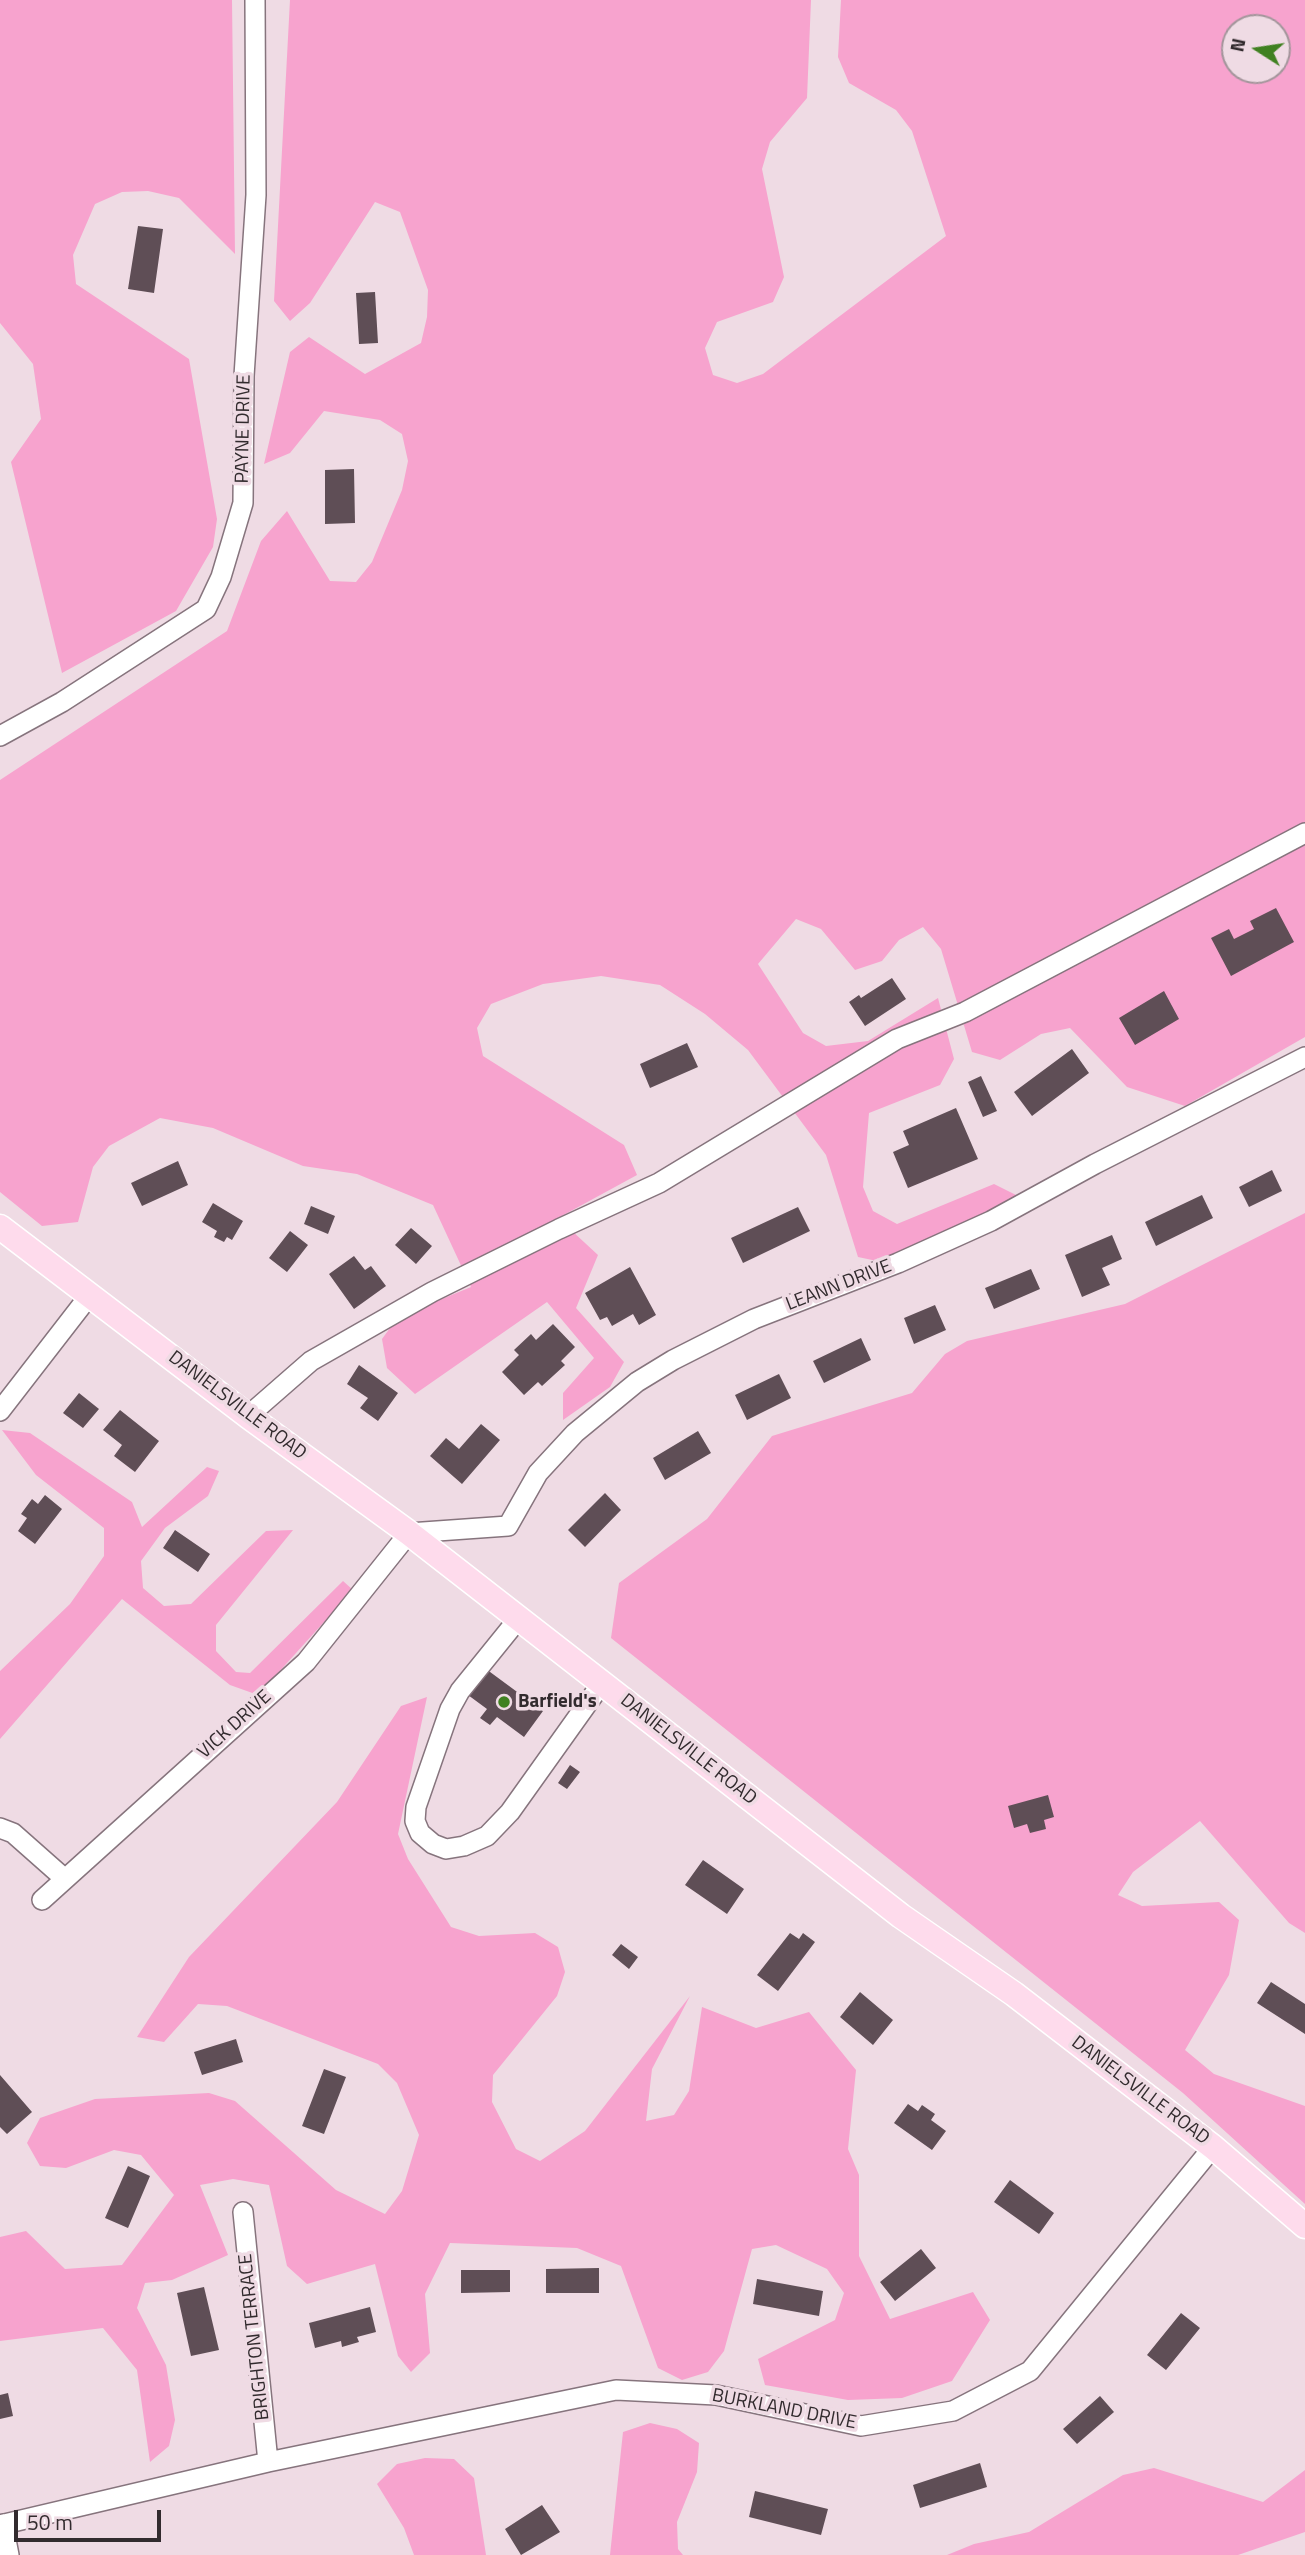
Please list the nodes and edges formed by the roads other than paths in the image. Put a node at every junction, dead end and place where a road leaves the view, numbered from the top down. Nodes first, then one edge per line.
1 (255, 0) edge
2 (0, 736) edge
3 (1305, 833) edge
4 (1305, 1058) edge
5 (0, 1227) edge
6 (89, 1296) junction
7 (0, 1411) edge
8 (248, 1416) junction
9 (409, 1532) junction
10 (519, 1618) junction
11 (602, 1683) junction
12 (0, 1828) edge
13 (65, 1879) junction
14 (42, 1900) dead end
15 (1213, 2147) junction
16 (243, 2212) dead end
17 (1305, 2226) edge
18 (268, 2462) junction
19 (1, 2525) edge
20 (9, 2555) edge

1 - 2 street, PAYNE DRIVE
3 - 8 street
4 - 9 street, LEANN DRIVE
5 - 6 main road, DANIELSVILLE ROAD
6 - 7 street
6 - 8 main road, DANIELSVILLE ROAD
8 - 9 main road, DANIELSVILLE ROAD
9 - 10 main road, DANIELSVILLE ROAD
9 - 13 street, VICK DRIVE
10 - 11 main road, DANIELSVILLE ROAD
10 - 11 street
11 - 15 main road, DANIELSVILLE ROAD
12 - 13 street
13 - 14 street, VICK DRIVE
15 - 17 main road, DANIELSVILLE ROAD
15 - 18 street, BURKLAND DRIVE
16 - 18 street, BRIGHTON TERRACE
18 - 19 street, BURKLAND DRIVE
19 - 20 street

